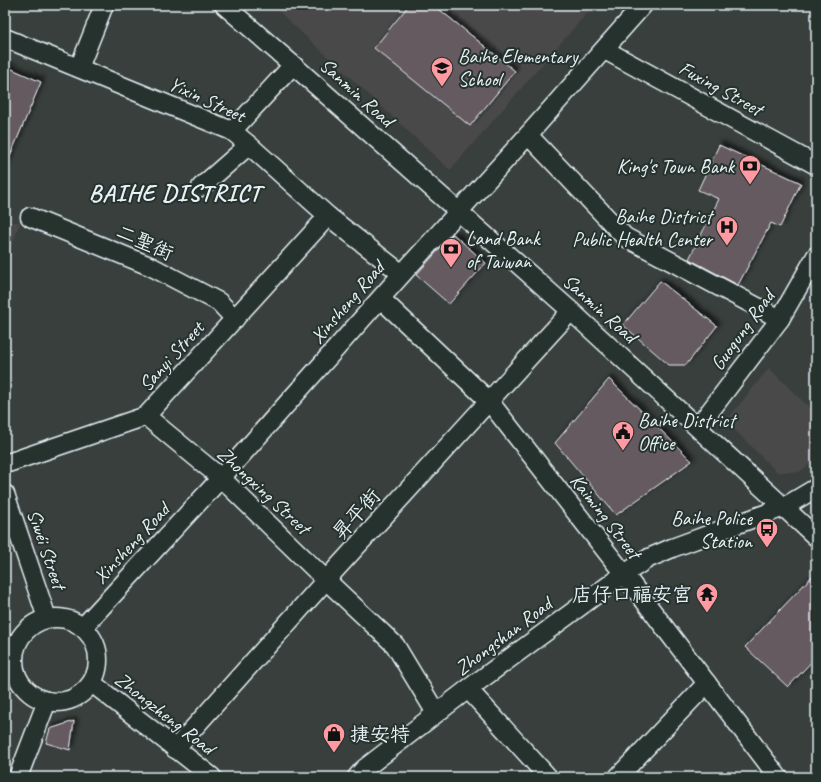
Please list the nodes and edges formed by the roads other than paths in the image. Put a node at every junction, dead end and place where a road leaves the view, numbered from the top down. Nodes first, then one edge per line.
1 (104, 5) edge
2 (224, 5) edge
3 (643, 5) edge
4 (5, 38) edge
5 (605, 50) junction
6 (293, 65) junction
7 (79, 68) junction
8 (232, 131) junction
9 (528, 135) junction
10 (249, 145) junction
11 (816, 165) edge
12 (201, 187) dead end
13 (458, 212) junction
14 (328, 216) junction
15 (30, 217) dead end
16 (816, 256) edge
17 (402, 274) junction
18 (381, 298) junction
19 (571, 311) junction
20 (235, 319) junction
21 (780, 319) junction
22 (489, 401) junction
23 (146, 416) junction
24 (698, 427) junction
25 (5, 464) edge
26 (221, 478) junction
27 (816, 488) edge
28 (5, 494) edge
29 (784, 507) junction
30 (816, 537) edge
31 (624, 574) junction
32 (326, 580) junction
33 (47, 618) junction
34 (83, 627) junction
35 (10, 644) edge
36 (92, 683) junction
37 (707, 683) junction
38 (468, 689) junction
39 (47, 701) junction
40 (436, 713) junction
41 (174, 749) junction
42 (206, 775) edge
43 (18, 777) edge
44 (357, 777) edge
45 (548, 777) edge
46 (618, 777) edge
47 (778, 777) edge

1 - 7 street
2 - 6 street, Sanmin Road
3 - 5 street, Xinsheng Road
4 - 7 street, Yixin Street
5 - 9 street, Xinsheng Road
5 - 11 street, Fuxing Street
6 - 8 street
6 - 13 street, Sanmin Road
7 - 8 street, Yixin Street
8 - 10 street, Yixin Street
9 - 13 street, Xinsheng Road
9 - 21 street
10 - 12 street
10 - 14 street, Yixin Street
13 - 17 street, Xinsheng Road
13 - 19 street, Sanmin Road
14 - 17 street, Yixin Street
14 - 20 street, Sanyi Street
15 - 20 street, 二聖街
16 - 21 street, Guogung Road
17 - 18 street, Xinsheng Road
18 - 22 street, Kaiming Street
18 - 26 street, Xinsheng Road
19 - 22 street, 昇平街
19 - 24 street, Sanmin Road
20 - 23 street, Sanyi Street
21 - 24 street, Guogung Road
22 - 31 street, Kaiming Street
22 - 32 street, 昇平街
23 - 25 street, Sanyi Street
23 - 26 street, Zhongxing Street
24 - 29 street, Sanmin Road
26 - 32 street, Zhongxing Street
26 - 34 street, Xinsheng Road
27 - 29 street, Zhongshan Road
28 - 33 street, Sìwéi Street
29 - 30 street, Sanmin Road
29 - 31 street, Zhongshan Road
31 - 37 street, Kaiming Street
31 - 38 street, Zhongshan Road
32 - 40 street, Zhongxing Street
32 - 41 street, 昇平街
33 - 34 street
33 - 35 street
34 - 36 street
35 - 39 street
36 - 39 street
36 - 41 street, Zhongzheng Road
37 - 46 street
37 - 47 street, Kaiming Street
38 - 40 street, Zhongshan Road
38 - 45 street
39 - 43 street
40 - 44 street, Zhongshan Road
41 - 42 street, Zhongzheng Road

